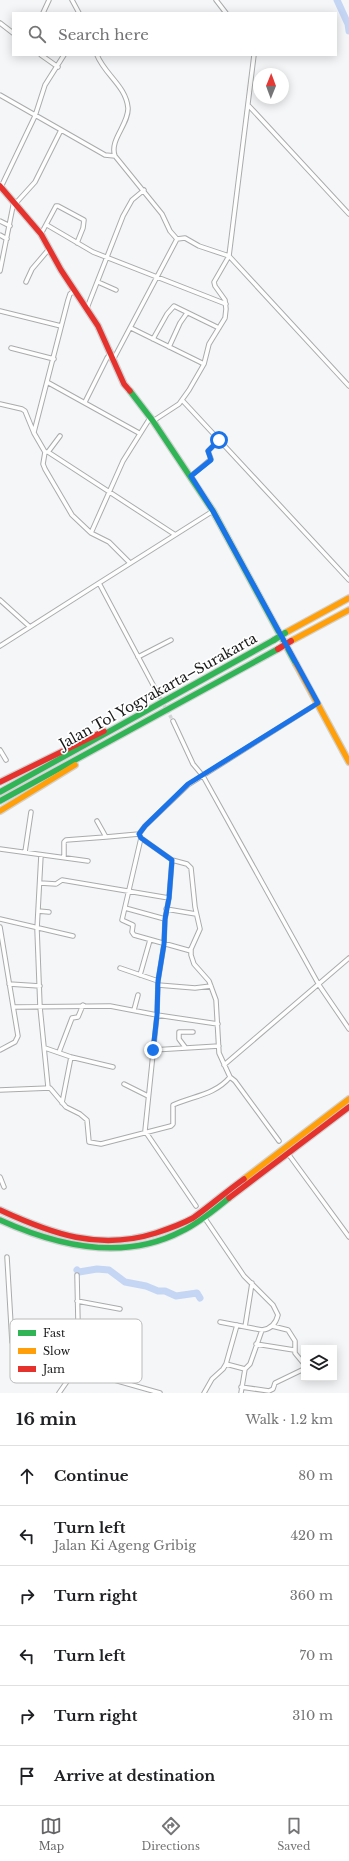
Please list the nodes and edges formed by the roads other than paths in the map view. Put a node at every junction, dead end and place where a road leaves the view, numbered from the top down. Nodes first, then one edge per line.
1 (49, 0) edge
2 (72, 0) edge
3 (216, 0) edge
4 (43, 12) edge
5 (78, 12) edge
6 (225, 12) edge
7 (0, 23) edge
8 (12, 32) edge
9 (42, 56) edge
10 (64, 56) edge
11 (98, 56) edge
12 (254, 56) edge
13 (58, 67) junction
14 (0, 95) edge
15 (249, 106) junction
16 (35, 116) junction
17 (61, 130) junction
18 (115, 156) junction
19 (1, 187) edge
20 (144, 190) junction
21 (15, 202) junction
22 (349, 214) edge
23 (0, 221) edge
24 (47, 225) junction
25 (10, 226) junction
26 (41, 234) junction
27 (0, 235) edge
28 (7, 239) junction
29 (177, 239) junction
30 (77, 243) junction
31 (49, 249) junction
32 (229, 256) junction
33 (108, 257) junction
34 (1, 258) edge
35 (0, 271) edge
36 (157, 278) junction
37 (26, 282) dead end
38 (98, 282) junction
39 (116, 290) dead end
40 (74, 291) junction
41 (226, 304) junction
42 (87, 308) junction
43 (0, 311) edge
44 (187, 313) junction
45 (61, 326) junction
46 (131, 328) junction
47 (219, 328) junction
48 (153, 339) junction
49 (11, 348) dead end
50 (169, 348) junction
51 (112, 357) junction
52 (54, 358) junction
53 (204, 364) junction
54 (47, 382) junction
55 (349, 386) edge
56 (182, 400) junction
57 (85, 402) junction
58 (0, 404) edge
59 (152, 420) junction
60 (34, 433) junction
61 (140, 433) junction
62 (60, 436) dead end
63 (219, 440) junction
64 (46, 452) junction
65 (191, 476) junction
66 (110, 493) junction
67 (213, 511) junction
68 (91, 533) junction
69 (174, 534) junction
70 (130, 563) junction
71 (349, 580) edge
72 (99, 583) junction
73 (349, 598) edge
74 (0, 600) edge
75 (349, 610) edge
76 (30, 627) junction
77 (172, 640) dead end
78 (0, 646) edge
79 (138, 657) junction
80 (189, 689) junction
81 (159, 696) tunnel mouth
82 (318, 703) junction
83 (173, 721) tunnel mouth
84 (139, 726) junction
85 (0, 750) edge
86 (348, 759) edge
87 (6, 760) dead end
88 (203, 776) junction
89 (0, 782) edge
90 (0, 792) edge
91 (0, 801) edge
92 (0, 811) edge
93 (31, 812) dead end
94 (97, 821) dead end
95 (106, 836) junction
96 (140, 836) junction
97 (0, 848) edge
98 (25, 852) junction
99 (40, 855) junction
100 (64, 857) junction
101 (172, 860) junction
102 (88, 861) dead end
103 (40, 883) junction
104 (129, 890) junction
105 (169, 898) junction
106 (124, 908) junction
107 (166, 909) junction
108 (38, 911) junction
109 (49, 912) dead end
110 (196, 914) junction
111 (0, 919) edge
112 (165, 919) junction
113 (0, 927) edge
114 (37, 929) junction
115 (73, 936) dead end
116 (150, 940) junction
117 (164, 944) junction
118 (191, 951) junction
119 (349, 958) edge
120 (120, 968) dead end
121 (140, 975) junction
122 (158, 983) junction
123 (9, 984) junction
124 (319, 985) junction
125 (40, 986) junction
126 (211, 986) junction
127 (138, 995) dead end
128 (83, 1005) junction
129 (14, 1007) junction
130 (40, 1007) junction
131 (134, 1010) junction
132 (157, 1015) junction
133 (218, 1024) junction
134 (349, 1029) edge
135 (193, 1032) dead end
136 (219, 1046) junction
137 (185, 1047) junction
138 (45, 1048) junction
139 (0, 1050) edge
140 (153, 1050) junction
141 (59, 1052) junction
142 (71, 1057) junction
143 (224, 1065) junction
144 (113, 1067) dead end
145 (230, 1077) junction
146 (124, 1084) dead end
147 (48, 1087) junction
148 (0, 1090) edge
149 (148, 1096) junction
150 (349, 1099) edge
151 (62, 1103) junction
152 (349, 1107) edge
153 (145, 1131) junction
154 (279, 1141) dead end
155 (289, 1155) dead end
156 (0, 1177) edge
157 (4, 1187) dead end
158 (196, 1206) dead end
159 (0, 1210) edge
160 (0, 1220) edge
161 (206, 1220) dead end
162 (349, 1237) edge
163 (7, 1257) dead end
164 (77, 1275) dead end
165 (252, 1283) junction
166 (77, 1301) junction
167 (120, 1309) dead end
168 (10, 1319) edge
169 (77, 1319) edge
170 (220, 1322) dead end
171 (238, 1325) junction
172 (245, 1326) junction
173 (272, 1326) junction
174 (262, 1330) junction
175 (256, 1344) junction
176 (294, 1350) junction
177 (301, 1360) edge
178 (226, 1364) junction
179 (245, 1369) junction
180 (301, 1370) edge
181 (67, 1383) edge
182 (124, 1383) edge
183 (241, 1387) junction
184 (59, 1393) edge
185 (160, 1393) edge
186 (204, 1393) edge
187 (241, 1393) edge

1 - 4 street
2 - 5 street
3 - 6 street
7 - 8 street
9 - 13 street
10 - 13 street
11 - 18 street
12 - 15 street
13 - 16 street
14 - 16 street
15 - 22 street
15 - 32 street
16 - 17 street
16 - 19 street
17 - 18 street
17 - 21 street
18 - 20 street
19 - 21 main road
20 - 29 street
20 - 33 street
21 - 25 street
21 - 26 main road
23 - 25 street
24 - 26 street
24 - 30 street
24 - 30 street
25 - 28 street
26 - 31 main road
27 - 28 street
28 - 34 street
29 - 32 street
29 - 36 street
30 - 33 street
31 - 37 street
31 - 40 main road
32 - 41 street
32 - 55 street
33 - 36 street
33 - 38 street
34 - 35 street
36 - 41 street
36 - 46 street
38 - 39 street
38 - 42 street
40 - 42 main road
40 - 45 street
41 - 47 street
42 - 51 main road
43 - 45 street
44 - 47 street
44 - 48 street
44 - 50 street
45 - 52 street
46 - 48 street
46 - 51 street
47 - 53 street
48 - 50 street
49 - 52 street
50 - 53 street
51 - 57 street
51 - 59 main road
52 - 54 street
53 - 56 street
54 - 57 street
54 - 60 street
56 - 59 street
56 - 63 street
57 - 61 street
58 - 60 street
59 - 61 street
59 - 65 main road
60 - 64 street
61 - 66 street
62 - 64 street
63 - 65 street
63 - 71 street
64 - 66 street
64 - 68 street
65 - 67 main road
66 - 68 street
66 - 69 street
67 - 69 street
67 - 82 main road
68 - 70 street
69 - 70 street
70 - 72 street
72 - 76 street
72 - 79 street
73 - 80 main road, Jalan Tol Yogyakarta–Surakarta, bridge
74 - 76 street
75 - 84 main road, Jalan Tol Yogyakarta–Surakarta, bridge
76 - 78 street
77 - 79 street
79 - 81 street
80 - 89 main road
80 - 90 main road, Jalan Tol Yogyakarta–Surakarta
82 - 86 main road
82 - 88 street
83 - 88 street
84 - 91 main road, Jalan Tol Yogyakarta–Surakarta
84 - 92 main road
85 - 87 street
88 - 96 street
88 - 124 street
93 - 98 street
94 - 95 street
95 - 96 street
95 - 100 street
96 - 101 street
96 - 104 street
97 - 98 street
98 - 99 street
99 - 100 street
99 - 103 street
100 - 102 street
101 - 105 street
101 - 110 street
103 - 104 street
103 - 108 street
104 - 105 street
104 - 106 street
105 - 107 street
106 - 112 street
106 - 116 street
107 - 110 street
107 - 112 street
108 - 109 street
108 - 114 street
110 - 118 street
111 - 114 street
112 - 117 street
113 - 123 street
114 - 115 street
114 - 125 street
116 - 117 street
116 - 121 street
117 - 118 street
117 - 122 street
118 - 126 street
119 - 124 street
120 - 121 street
121 - 122 street
122 - 126 street
122 - 132 street
123 - 125 street
123 - 129 street
124 - 134 street
124 - 143 street
125 - 130 street
126 - 133 street
127 - 131 street
128 - 130 street
128 - 131 street
128 - 141 street
129 - 130 street
129 - 139 street
130 - 138 street
131 - 132 street
132 - 133 street
132 - 140 street
133 - 136 street
135 - 137 street
136 - 137 street
136 - 143 street
137 - 140 street
138 - 141 street
138 - 147 street
140 - 149 street
141 - 142 street
142 - 144 street
142 - 151 street
143 - 145 street
145 - 153 street
145 - 154 street
146 - 149 street
147 - 148 street
147 - 151 street
149 - 153 street
150 - 159 main road
151 - 153 street
152 - 160 main road
153 - 158 street
155 - 162 street
156 - 157 street
161 - 165 street
163 - 168 street
164 - 166 street
165 - 172 street
165 - 173 street
166 - 167 street
166 - 169 street
170 - 171 street
171 - 172 street
171 - 178 street
172 - 174 street
173 - 174 street
173 - 176 street
174 - 175 street
175 - 176 street
175 - 179 street
176 - 177 street
178 - 179 street
178 - 186 street
179 - 183 street
180 - 183 street
181 - 184 street
182 - 185 street
183 - 187 street

